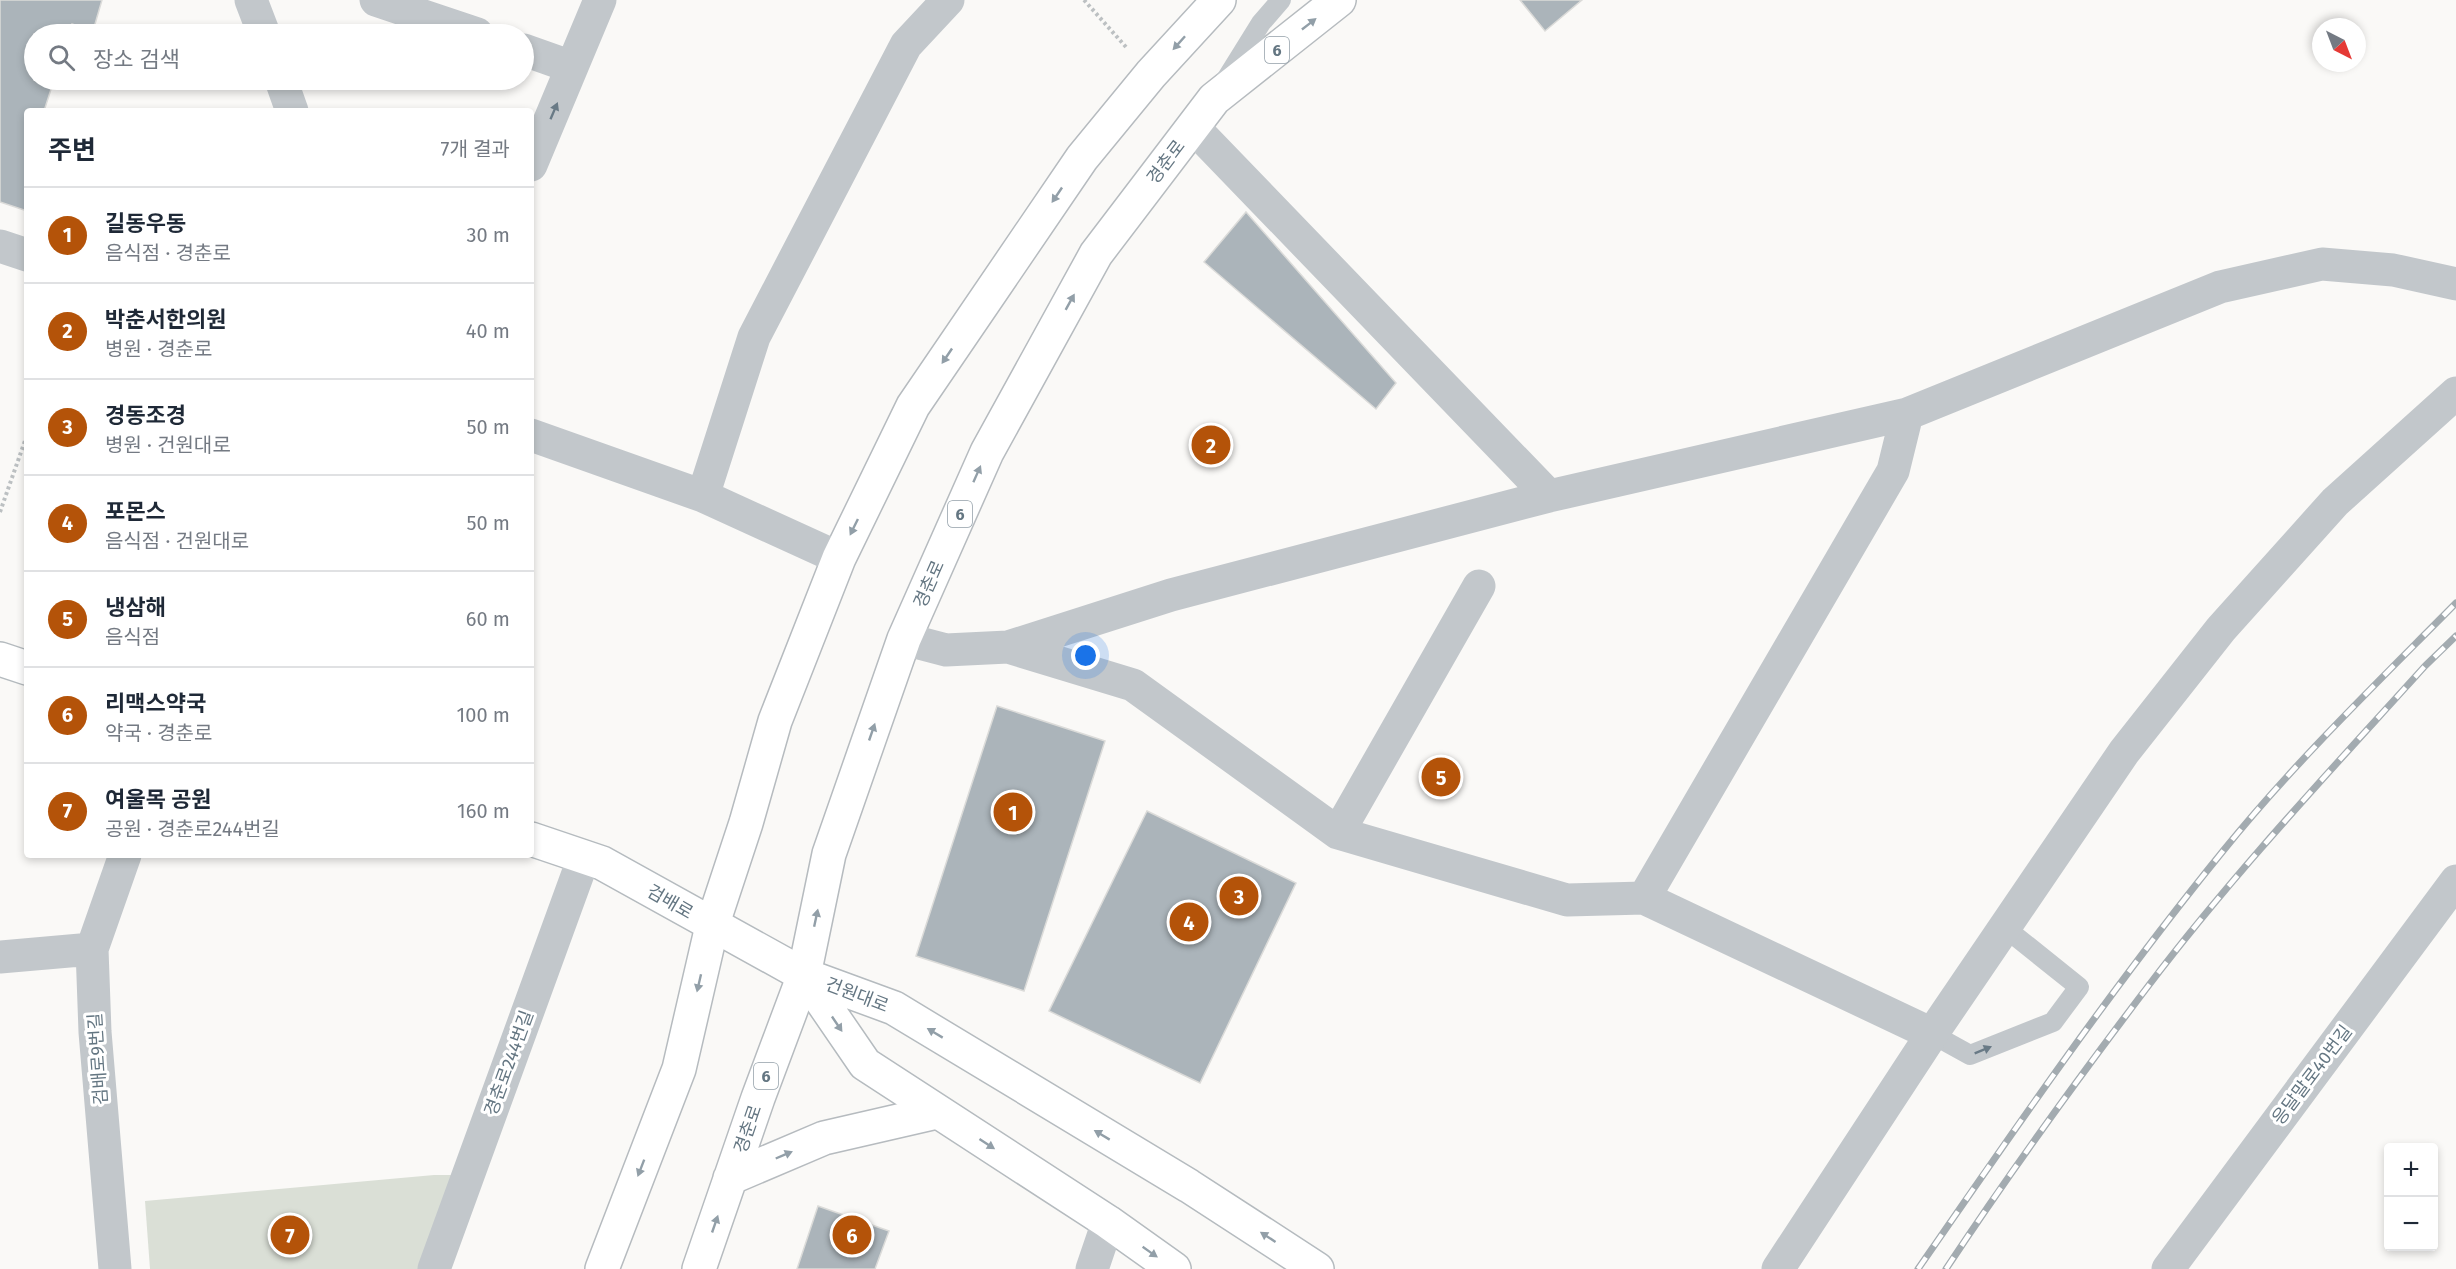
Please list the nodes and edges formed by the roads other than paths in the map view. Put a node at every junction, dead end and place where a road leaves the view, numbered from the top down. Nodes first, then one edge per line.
1 (251, 0) edge
2 (376, 0) edge
3 (600, 0) edge
4 (948, 0) edge
5 (1218, 0) edge
6 (1281, 0) edge
7 (1339, 0) edge
8 (260, 24) edge
9 (447, 24) edge
10 (534, 54) edge
11 (572, 67) junction
12 (285, 90) edge
13 (1214, 99) junction
14 (291, 108) edge
15 (1193, 127) junction
16 (534, 158) edge
17 (0, 246) edge
18 (24, 254) edge
19 (2456, 284) edge
20 (2456, 393) edge
21 (1907, 414) junction
22 (534, 436) edge
23 (703, 496) junction
24 (1549, 496) junction
25 (839, 558) junction
26 (1479, 586) dead end
27 (904, 639) junction
28 (1008, 647) junction
29 (0, 659) edge
30 (24, 667) edge
31 (1338, 833) junction
32 (534, 840) edge
33 (584, 856) junction
34 (124, 858) edge
35 (2456, 882) edge
36 (1644, 898) junction
37 (712, 926) junction
38 (2004, 927) junction
39 (92, 949) junction
40 (0, 957) edge
41 (804, 975) junction
42 (1932, 1034) junction
43 (937, 1112) junction
44 (730, 1178) junction
45 (1108, 1222) junction
46 (115, 1269) edge
47 (434, 1269) edge
48 (602, 1269) edge
49 (699, 1269) edge
50 (1092, 1269) edge
51 (1174, 1269) edge
52 (1317, 1269) edge
53 (1778, 1269) edge
54 (2168, 1269) edge

1 - 8 street
2 - 9 street
3 - 11 street
4 - 23 street
5 -> 25 main road
6 - 13 lane
13 -> 7 main road, 경춘로 / 6
10 - 11 street
16 -> 11 street
12 - 14 street
13 - 15 main road, 경춘로 / 6
15 - 24 street
27 -> 15 main road, 경춘로 / 6
17 - 18 street
19 - 21 street
20 - 38 street
21 - 24 street
21 - 36 street
22 - 23 street
23 - 25 street
24 - 28 street
25 - 37 main road
26 - 31 street
27 - 28 street
41 -> 27 main road, 경춘로 / 6
28 - 31 street
29 - 30 main road
31 - 36 street
32 - 33 main road, 검배로
33 - 37 main road, 검배로
33 - 47 street, 경춘로244번길
34 - 39 street, 검배로9번길
35 - 54 street, 응달말로40번길
36 - 42 street
37 - 41 main road, 검배로
37 -> 48 main road
38 - 42 street
42 -> 38 lane
39 - 40 street
39 - 46 street, 검배로9번길
41 -> 43 main road, 건원대로
41 - 44 main road, 경춘로 / 6
52 -> 41 main road, 건원대로
42 - 53 street
44 -> 43 main road
43 -> 45 main road, 건원대로
49 -> 44 main road, 경춘로 / 6
45 - 50 street
45 -> 51 main road, 건원대로

